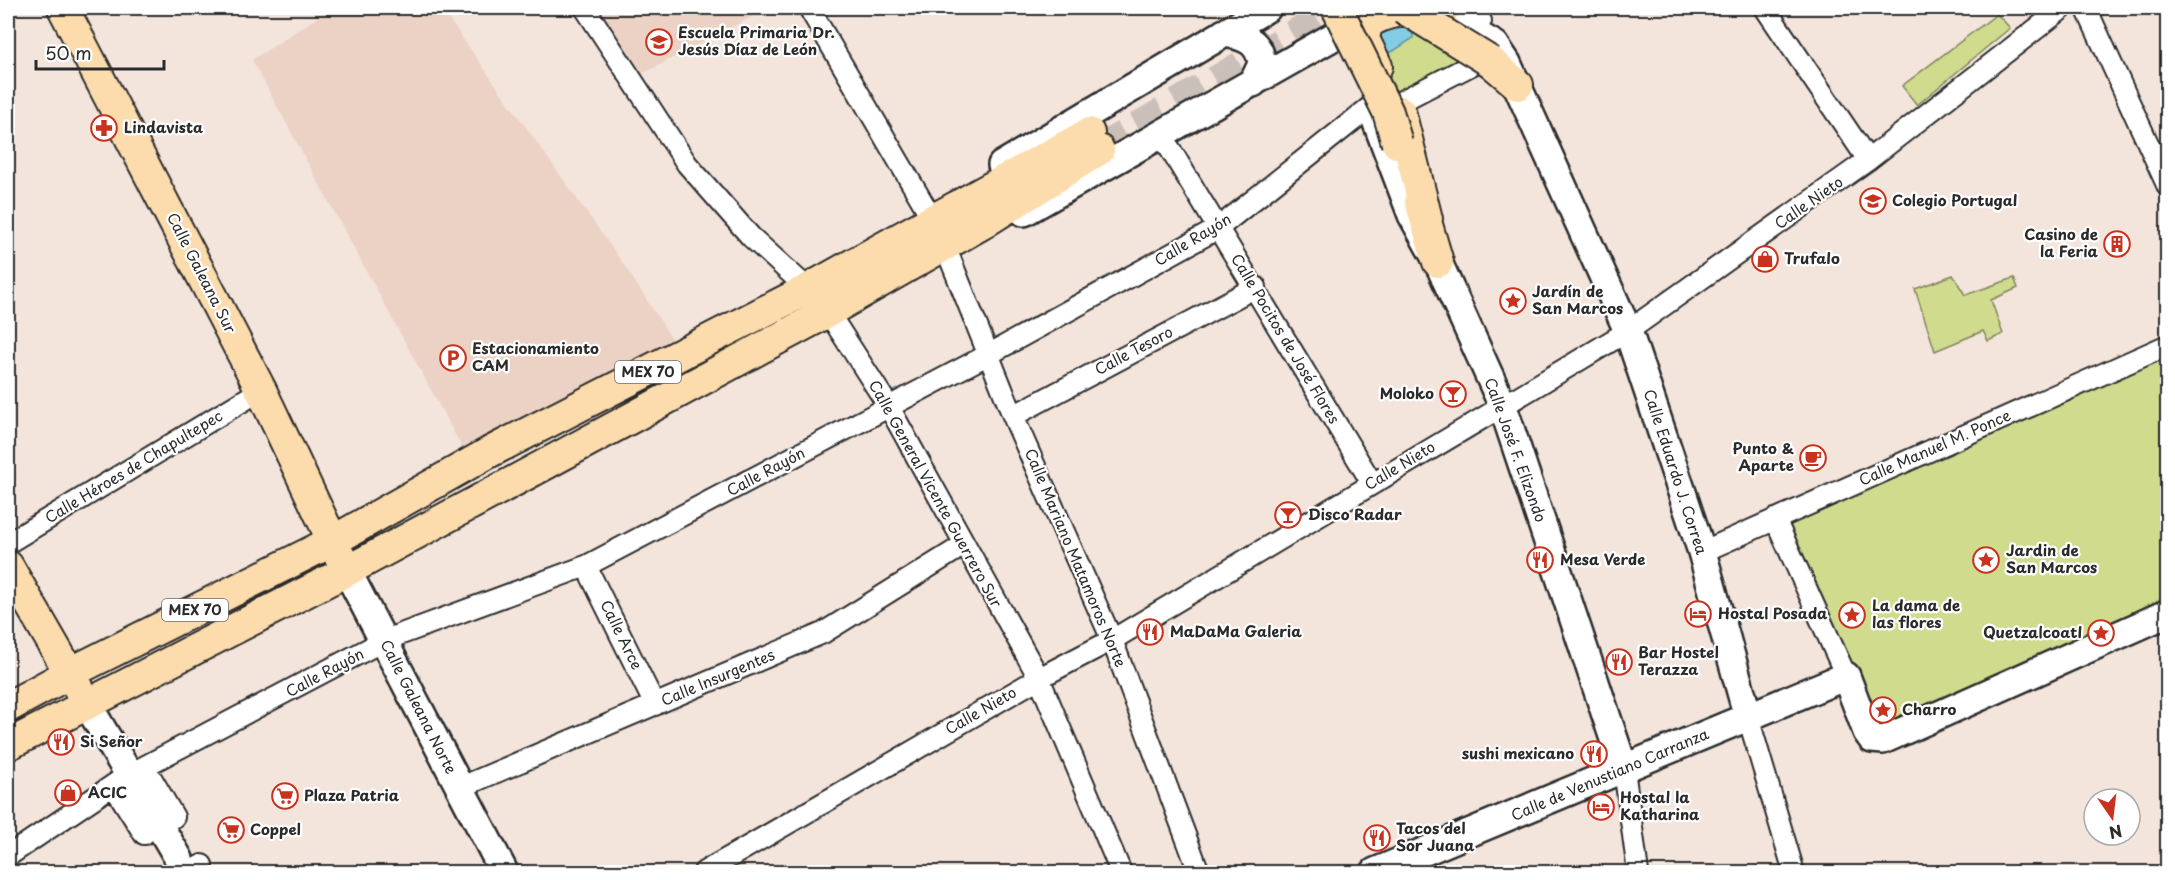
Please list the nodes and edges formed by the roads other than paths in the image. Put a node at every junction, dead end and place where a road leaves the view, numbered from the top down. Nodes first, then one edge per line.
1 (63, 8) edge
2 (585, 8) edge
3 (809, 8) edge
4 (1267, 8) edge
5 (1323, 8) edge
6 (1355, 8) edge
7 (1386, 8) edge
8 (1403, 8) edge
9 (1765, 8) edge
10 (2063, 8) edge
11 (2086, 8) edge
12 (1437, 10) edge
13 (1336, 21) edge
14 (1224, 33) junction
15 (1484, 62) junction
16 (1253, 83) junction
17 (1518, 85) junction
18 (1384, 105) junction
19 (1161, 134) junction
20 (1094, 142) tunnel mouth
21 (1868, 160) junction
22 (2168, 187) edge
23 (974, 213) junction
24 (1427, 219) junction
25 (1217, 229) junction
26 (939, 233) junction
27 (1438, 262) junction
28 (1256, 287) junction
29 (808, 289) junction
30 (828, 312) junction
31 (1628, 331) junction
32 (2168, 345) edge
33 (988, 353) junction
34 (261, 390) junction
35 (1502, 404) junction
36 (889, 407) junction
37 (1013, 416) junction
38 (1372, 483) junction
39 (1774, 519) junction
40 (331, 542) junction
41 (8, 543) edge
42 (964, 545) junction
43 (1702, 552) junction
44 (8, 566) edge
45 (586, 566) junction
46 (347, 571) junction
47 (2168, 613) edge
48 (385, 640) junction
49 (1112, 640) junction
50 (70, 673) junction
51 (1846, 676) junction
52 (1039, 678) junction
53 (86, 702) junction
54 (655, 705) junction
55 (8, 707) edge
56 (1748, 717) junction
57 (8, 745) edge
58 (1624, 769) junction
59 (129, 776) junction
60 (459, 788) junction
61 (174, 817) dead end
62 (144, 834) dead end
63 (8, 856) edge
64 (190, 866) edge
65 (504, 873) edge
66 (704, 873) edge
67 (1121, 873) edge
68 (1199, 873) edge
69 (1375, 873) edge
70 (1638, 873) edge
71 (1794, 873) edge

1 - 34 main road, Calle Galeana Sur
2 - 29 street
3 - 26 street, Calle Mariano Matamoros Norte
4 - 14 street, MEX 70
5 - 13 street
6 - 13 street
7 - 13 street, MEX 70
8 - 15 main road, bridge
9 - 21 street
10 - 21 street, Calle Nieto
11 - 22 street
12 - 17 street, Calle Eduardo J. Correa
12 - 18 main road
13 - 16 street, MEX 70
13 - 18 street
13 - 24 main road, Calle José F. Elizondo, bridge
14 - 16 street
14 - 23 street, MEX 70
15 - 17 main road
15 - 18 street, Calle Rayón
16 - 19 street, MEX 70
17 - 31 street, Calle Eduardo J. Correa
18 - 24 main road
18 - 25 street, Calle Rayón
18 - 27 street
19 - 23 street, MEX 70
19 - 25 street, Calle Pocitos de José Flores
20 - 23 main road, MEX 70
21 - 31 street, Calle Nieto
23 - 26 main road, MEX 70
24 - 27 main road, Calle José F. Elizondo
25 - 28 street, Calle Pocitos de José Flores
25 - 33 street, Calle Rayón
26 - 29 main road, MEX 70
26 - 30 main road, MEX 70
26 - 33 street, Calle Mariano Matamoros Norte
27 - 35 street, Calle José F. Elizondo
28 - 37 street, Calle Tesoro
28 - 38 street, Calle Pocitos de José Flores
29 - 40 main road, MEX 70
30 - 36 street, Calle General Vicente Guerrero Sur
30 - 46 main road, MEX 70
31 - 35 street, Calle Nieto
31 - 43 street, Calle Eduardo J. Correa
32 - 39 street, Calle Manuel M. Ponce
33 - 36 street, Calle Rayón
33 - 37 street, Calle Mariano Matamoros Norte
34 - 40 main road, Calle Galeana Sur
34 - 41 street, Calle Héroes de Chapultepec
35 - 38 street, Calle Nieto
35 - 58 street, Calle José F. Elizondo
36 - 42 street, Calle General Vicente Guerrero Sur
36 - 45 street, Calle Rayón
37 - 49 street, Calle Mariano Matamoros Norte
38 - 49 street, Calle Nieto
39 - 43 street, Calle Manuel M. Ponce
39 - 51 street
40 - 46 main road, Calle Galeana Norte
40 - 50 main road, MEX 70
42 - 52 street, Calle General Vicente Guerrero Sur
42 - 54 street, Calle Insurgentes
43 - 56 street, Calle Eduardo J. Correa
44 - 50 main road
45 - 48 street, Calle Rayón
45 - 54 street, Calle Arce
46 - 48 street, Calle Galeana Norte
46 - 53 main road, MEX 70
47 - 51 street
48 - 59 street, Calle Rayón
48 - 60 street, Calle Galeana Norte
49 - 52 street, Calle Nieto
49 - 68 street, Calle Mariano Matamoros Norte
50 - 53 main road
50 - 55 main road, MEX 70
51 - 56 street, Calle de Venustiano Carranza
52 - 66 street, Calle Nieto
52 - 67 street, Calle General Vicente Guerrero Sur
53 - 57 main road, MEX 70
53 - 59 street
54 - 60 street, Calle Insurgentes
56 - 58 street, Calle de Venustiano Carranza
56 - 71 street, Calle Eduardo J. Correa
58 - 69 street, Calle de Venustiano Carranza
58 - 70 street, Calle José F. Elizondo
59 - 61 street
59 - 62 street
59 - 63 street, Calle Rayón
59 - 64 street
60 - 65 street, Calle Galeana Norte

